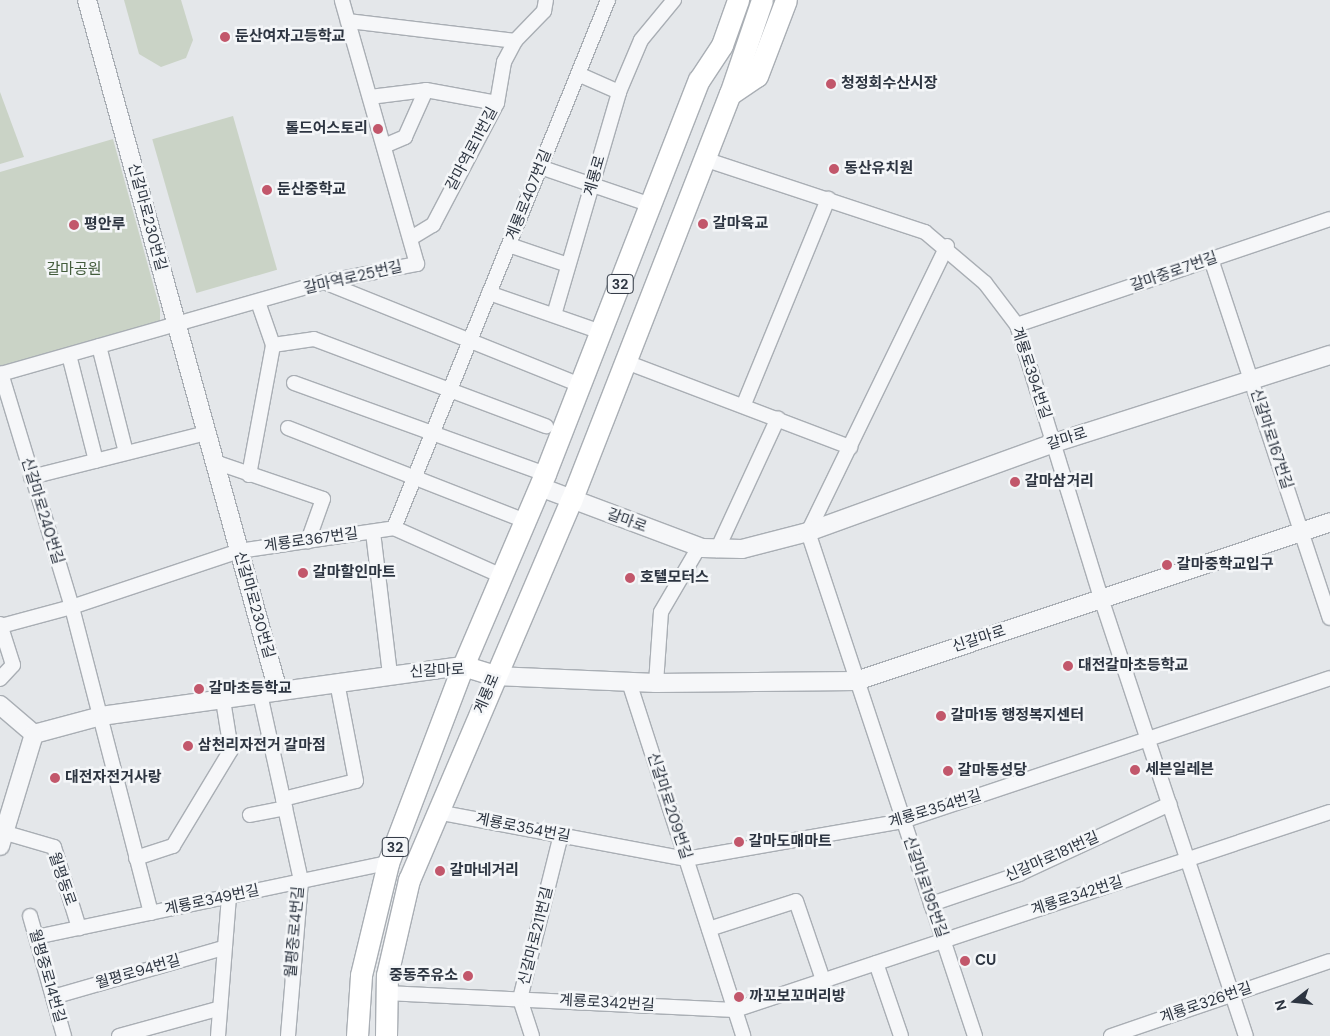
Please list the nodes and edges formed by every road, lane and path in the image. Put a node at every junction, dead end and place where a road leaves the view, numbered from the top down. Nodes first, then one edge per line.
1 (87, 0) edge
2 (342, 0) edge
3 (546, 0) edge
4 (608, 0) edge
5 (674, 0) edge
6 (724, 0) edge
7 (738, 0) edge
8 (762, 0) edge
9 (786, 0) edge
10 (348, 21) junction
11 (515, 41) junction
12 (578, 74) junction
13 (700, 80) junction
14 (426, 90) junction
15 (619, 92) junction
16 (730, 94) junction
17 (370, 97) junction
18 (497, 103) junction
19 (384, 146) junction
20 (704, 159) junction
21 (540, 167) junction
22 (592, 186) junction
23 (828, 199) junction
24 (651, 205) junction
25 (1330, 219) edge
26 (411, 238) junction
27 (508, 245) junction
28 (946, 246) junction
29 (1211, 260) junction
30 (568, 265) junction
31 (324, 282) junction
32 (489, 293) junction
33 (258, 302) junction
34 (554, 314) junction
35 (176, 324) junction
36 (1017, 324) junction
37 (601, 332) junction
38 (469, 342) junction
39 (273, 345) junction
40 (99, 346) junction
41 (69, 355) junction
42 (1330, 355) edge
43 (626, 362) junction
44 (1, 374) edge
45 (1251, 380) junction
46 (294, 383) dead end
47 (580, 385) junction
48 (449, 390) junction
49 (744, 404) junction
50 (778, 418) junction
51 (546, 426) dead end
52 (288, 428) dead end
53 (206, 433) junction
54 (432, 433) junction
55 (1054, 442) junction
56 (850, 447) junction
57 (126, 453) junction
58 (96, 461) junction
59 (215, 462) junction
60 (250, 475) junction
61 (31, 477) junction
62 (414, 480) junction
63 (542, 481) junction
64 (571, 501) junction
65 (525, 521) junction
66 (1330, 522) edge
67 (394, 528) junction
68 (373, 532) junction
69 (808, 532) junction
70 (1301, 532) junction
71 (308, 541) junction
72 (699, 547) junction
73 (717, 550) junction
74 (239, 551) junction
75 (502, 576) junction
76 (1101, 598) junction
77 (72, 608) junction
78 (1330, 618) edge
79 (0, 625) edge
80 (463, 666) junction
81 (390, 674) junction
82 (495, 676) junction
83 (1330, 678) edge
84 (0, 679) edge
85 (856, 680) junction
86 (337, 682) junction
87 (630, 682) junction
88 (656, 683) junction
89 (278, 691) junction
90 (260, 694) junction
91 (224, 700) junction
92 (0, 705) edge
93 (101, 716) junction
94 (34, 734) junction
95 (1148, 739) junction
96 (284, 804) junction
97 (1170, 804) junction
98 (437, 812) junction
99 (1330, 812) edge
100 (250, 815) dead end
101 (903, 821) junction
102 (561, 835) junction
103 (3, 839) edge
104 (136, 858) junction
105 (686, 858) junction
106 (1188, 859) junction
107 (388, 863) junction
108 (301, 881) junction
109 (230, 896) junction
110 (931, 904) junction
111 (151, 913) junction
112 (30, 916) dead end
113 (79, 928) junction
114 (709, 929) junction
115 (36, 937) junction
116 (943, 940) junction
117 (223, 948) junction
118 (1330, 961) edge
119 (876, 963) junction
120 (823, 980) junction
121 (386, 993) junction
122 (1232, 994) junction
123 (53, 997) junction
124 (520, 999) junction
125 (217, 1009) junction
126 (734, 1010) junction
127 (1138, 1032) edge
128 (64, 1036) edge
129 (119, 1036) edge
130 (218, 1036) edge
131 (288, 1036) edge
132 (357, 1036) edge
133 (386, 1036) edge
134 (532, 1036) edge
135 (743, 1036) edge
136 (901, 1036) edge
137 (975, 1036) edge
138 (1110, 1036) edge
139 (1246, 1036) edge

1 - 35 street, 신갈마로230번길
2 - 10 street, 갈마역로25번길
3 - 11 street, 갈마역로11번길
4 - 12 street, 계룡로407번길
5 - 15 street, 계룡로
6 - 13 main road, 32
7 - 13 main road, 32
8 - 16 main road, 계룡로 / 32
9 - 16 main road
10 - 11 street
10 - 17 street, 갈마역로25번길
11 - 18 street, 갈마역로11번길
12 - 15 street
12 - 21 street, 계룡로407번길
13 - 24 main road, 32
14 - 17 street
14 - 18 street
14 - 19 street
15 - 22 street, 계룡로
16 - 20 main road, 계룡로 / 32
17 - 19 street, 갈마역로25번길
18 - 26 street, 갈마역로11번길
19 - 26 street, 갈마역로25번길
20 - 23 street, 계룡로394번길
20 - 43 main road, 계룡로 / 32
21 - 22 street
21 - 27 street, 계룡로407번길
22 - 24 street
22 - 30 street, 계룡로
23 - 28 street, 계룡로394번길
23 - 49 street
24 - 37 main road, 32
25 - 29 street, 갈마중로7번길
26 - 31 street, 갈마역로25번길
27 - 30 street
27 - 32 street, 계룡로407번길
28 - 36 street, 계룡로394번길
28 - 56 street
29 - 36 street, 갈마중로7번길
29 - 45 street, 신갈마로167번길
30 - 34 street, 계룡로
31 - 33 street, 갈마역로25번길
31 - 38 street
32 - 34 street
32 - 38 street, 계룡로407번길
33 - 35 street, 갈마역로25번길
33 - 39 street
34 - 37 street
35 - 40 street, 신갈마로240번길
35 - 53 street, 신갈마로230번길
36 - 55 street, 계룡로394번길
37 - 47 main road, 32
38 - 47 street
38 - 48 street, 계룡로407번길
39 - 48 street
39 - 60 street
40 - 41 street, 신갈마로240번길
40 - 57 street
41 - 44 street, 신갈마로240번길
41 - 58 street
42 - 45 street, 갈마로
43 - 49 street
43 - 64 main road, 계룡로 / 32
44 - 61 street, 신갈마로240번길
45 - 55 street, 갈마로
45 - 70 street, 신갈마로167번길
46 - 54 street
47 - 63 main road, 32
48 - 51 street
48 - 54 street, 계룡로407번길
49 - 50 street
50 - 56 street
50 - 73 street
52 - 62 street
53 - 57 street
53 - 59 street, 신갈마로230번길
54 - 62 street, 계룡로407번길
54 - 63 street
55 - 69 street, 갈마로
55 - 76 street
56 - 69 street
57 - 58 street
58 - 61 street
59 - 60 street
59 - 74 street, 신갈마로230번길
60 - 71 street
61 - 77 street, 신갈마로240번길
62 - 65 street
62 - 67 street, 계룡로407번길
63 - 64 street, 갈마로
63 - 65 main road, 32
64 - 72 street, 갈마로
64 - 82 main road, 계룡로 / 32
65 - 75 main road, 32
66 - 70 street, 신갈마로
67 - 68 street, 계룡로367번길
67 - 75 street
68 - 71 street, 계룡로367번길
68 - 81 street
69 - 73 street, 갈마로
69 - 85 street
70 - 76 street, 신갈마로
70 - 78 street, 신갈마로167번길
71 - 74 street, 계룡로367번길
72 - 73 street, 갈마로
72 - 88 street
74 - 77 street, 계룡로367번길
74 - 89 street, 신갈마로230번길
75 - 80 main road, 32
76 - 85 street, 신갈마로
76 - 95 street
77 - 79 street, 계룡로367번길
77 - 93 street, 신갈마로240번길
79 - 84 street
80 - 81 street, 신갈마로
80 - 82 main road, 신갈마로
80 - 107 main road, 32
81 - 86 street, 신갈마로
82 - 87 street, 신갈마로
82 - 98 main road, 계룡로 / 32
83 - 95 street, 계룡로354번길
85 - 88 street, 신갈마로
85 - 101 street, 신갈마로195번길
86 - 89 street, 신갈마로
86 - 96 street
87 - 88 street, 신갈마로
87 - 105 street, 신갈마로209번길
89 - 90 street, 신갈마로
90 - 91 street, 신갈마로
90 - 96 street, 월평중로4번길
91 - 93 street, 신갈마로
91 - 104 street
92 - 94 street
93 - 94 street, 신갈마로
93 - 104 street
94 - 103 street, 월평동로
95 - 97 street
95 - 101 street, 계룡로354번길
96 - 100 street
96 - 108 street, 월평중로4번길
97 - 106 street
97 - 110 street, 신갈마로181번길
98 - 102 street, 계룡로354번길
98 - 121 main road, 계룡로 / 32
99 - 106 street, 계룡로342번길
101 - 105 street, 계룡로354번길
101 - 110 street, 신갈마로195번길
102 - 105 street, 계룡로354번길
102 - 124 street, 신갈마로211번길
103 - 113 street, 월평동로
104 - 111 street
105 - 114 street, 신갈마로209번길
106 - 116 street, 계룡로342번길
106 - 122 street
107 - 108 street, 계룡로349번길
107 - 132 main road, 32
108 - 109 street, 계룡로349번길
108 - 131 street, 월평중로4번길
109 - 111 street, 계룡로349번길
109 - 117 street
110 - 116 street, 신갈마로195번길
111 - 113 street, 계룡로349번길
112 - 115 street, 월평중로14번길
113 - 115 street, 계룡로349번길
114 - 120 street
114 - 126 street, 신갈마로209번길
115 - 123 street, 월평중로14번길
116 - 119 street, 계룡로342번길
116 - 137 street, 신갈마로195번길
117 - 123 street, 월평로94번길
117 - 125 street
118 - 122 street, 계룡로326번길
119 - 120 street, 계룡로342번길
119 - 136 street
120 - 126 street, 계룡로342번길
121 - 124 street, 계룡로342번길
121 - 133 main road, 계룡로 / 32
122 - 127 street, 계룡로326번길
122 - 139 street
123 - 128 street, 월평중로14번길
124 - 126 street, 계룡로342번길
124 - 134 street, 신갈마로211번길
125 - 129 street
125 - 130 street
126 - 135 street, 신갈마로209번길
127 - 138 street, 계룡로326번길

